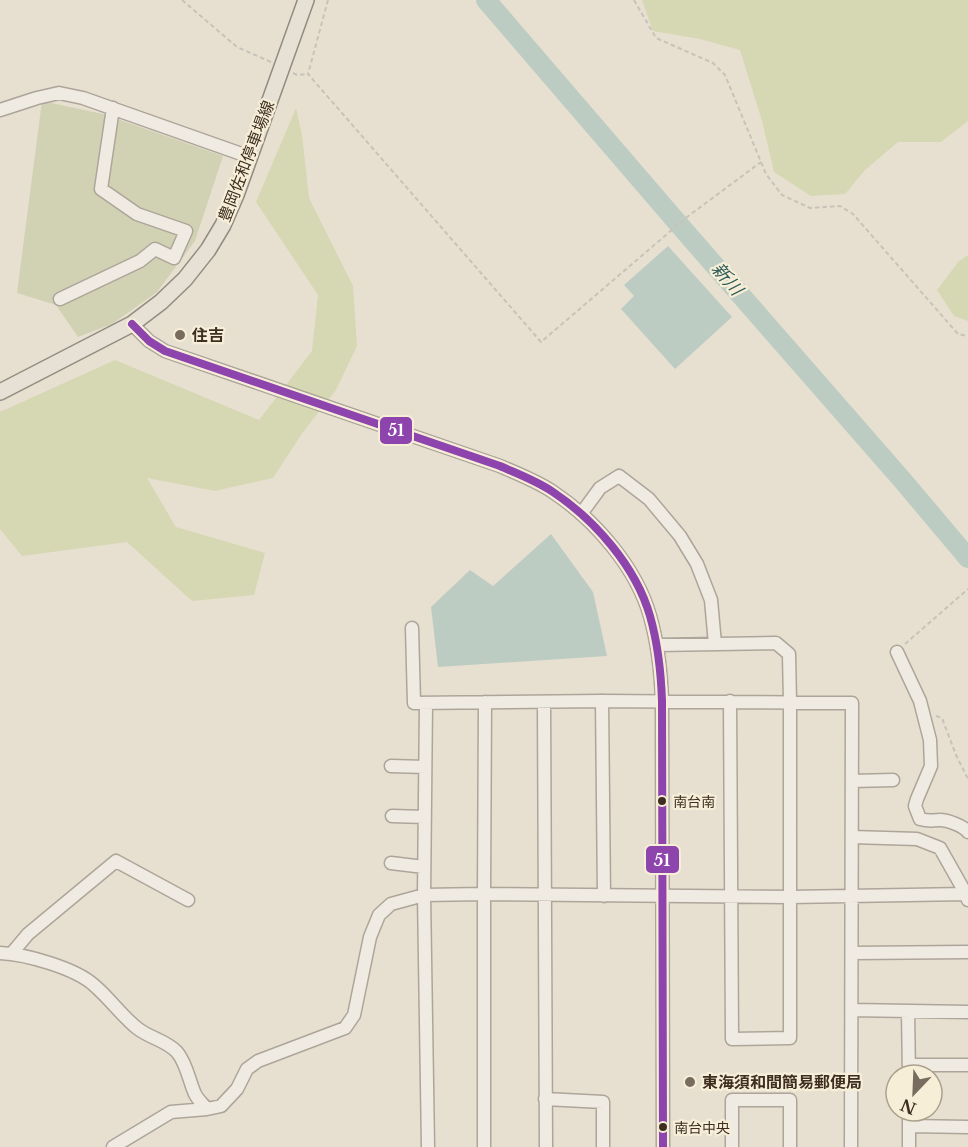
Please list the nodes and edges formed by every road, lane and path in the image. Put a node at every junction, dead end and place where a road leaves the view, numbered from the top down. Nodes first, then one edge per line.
1 (182, 0) edge
2 (306, 0) edge
3 (328, 0) edge
4 (634, 0) edge
5 (273, 63) dead end
6 (293, 73) dead end
7 (308, 74) junction
8 (113, 108) junction
9 (0, 110) edge
10 (250, 157) junction
11 (761, 162) junction
12 (60, 299) dead end
13 (132, 324) junction
14 (968, 336) edge
15 (0, 392) edge
16 (581, 514) junction
17 (968, 589) edge
18 (412, 628) dead end
19 (715, 644) junction
20 (657, 645) junction
21 (897, 652) joint
22 (602, 701) junction
23 (662, 701) junction
24 (730, 701) junction
25 (485, 702) junction
26 (544, 702) junction
27 (790, 702) junction
28 (426, 703) junction
29 (922, 711) junction
30 (391, 766) dead end
31 (425, 767) junction
32 (968, 779) edge
33 (893, 780) dead end
34 (852, 781) junction
35 (392, 816) dead end
36 (425, 817) junction
37 (968, 832) edge
38 (852, 837) junction
39 (391, 863) dead end
40 (424, 867) junction
41 (484, 894) junction
42 (424, 895) junction
43 (545, 895) junction
44 (967, 895) edge
45 (604, 896) junction
46 (662, 896) junction
47 (732, 896) junction
48 (852, 896) junction
49 (790, 897) junction
50 (188, 900) dead end
51 (968, 952) edge
52 (6, 953) edge
53 (852, 953) junction
54 (852, 1010) junction
55 (908, 1011) junction
56 (968, 1012) edge
57 (909, 1063) edge
58 (968, 1065) edge
59 (944, 1067) edge
60 (545, 1099) junction
61 (207, 1109) junction
62 (909, 1126) joint
63 (968, 1127) edge
64 (113, 1147) edge
65 (428, 1147) edge
66 (484, 1147) edge
67 (546, 1147) edge
68 (603, 1147) edge
69 (663, 1147) edge
70 (732, 1147) edge
71 (790, 1147) edge
72 (851, 1147) edge
73 (909, 1147) edge

1 - 5 path
2 - 10 main road, 豊岡佐和停車場線
3 - 7 path
4 - 11 path
6 - 7 path
7 - 11 path
8 - 9 street
8 - 10 street
8 - 12 street
10 - 13 main road, 豊岡佐和停車場線
11 - 14 path
13 - 15 main road, 豊岡佐和停車場線
13 - 16 street
16 - 19 street
16 - 20 street
17 - 21 path
18 - 28 street
19 - 20 street
19 - 27 street
20 - 23 street
21 - 29 street
22 - 23 street
22 - 26 street
22 - 45 street
23 - 24 street
23 - 46 street
24 - 27 street
24 - 47 street
25 - 26 street
25 - 28 street
25 - 41 street
26 - 43 street
27 - 34 street
27 - 49 street
28 - 31 street
29 - 32 path
29 - 37 street
30 - 31 street
31 - 36 street
33 - 34 street
34 - 38 street
35 - 36 street
36 - 40 street
38 - 44 street
38 - 48 street
39 - 40 street
40 - 42 street
41 - 42 street
41 - 43 street
41 - 66 street
42 - 61 street
42 - 65 street
43 - 45 street
43 - 60 street
44 - 48 street
45 - 46 street
46 - 47 street
46 - 69 street
47 - 49 street
47 - 49 street
48 - 49 street
48 - 53 street
50 - 52 street
51 - 53 street
52 - 61 street
53 - 54 street
54 - 55 street
54 - 72 street
55 - 56 street
55 - 57 street
58 - 59 street
60 - 67 street
60 - 68 street
61 - 64 street
62 - 63 street
62 - 73 street
70 - 71 street

